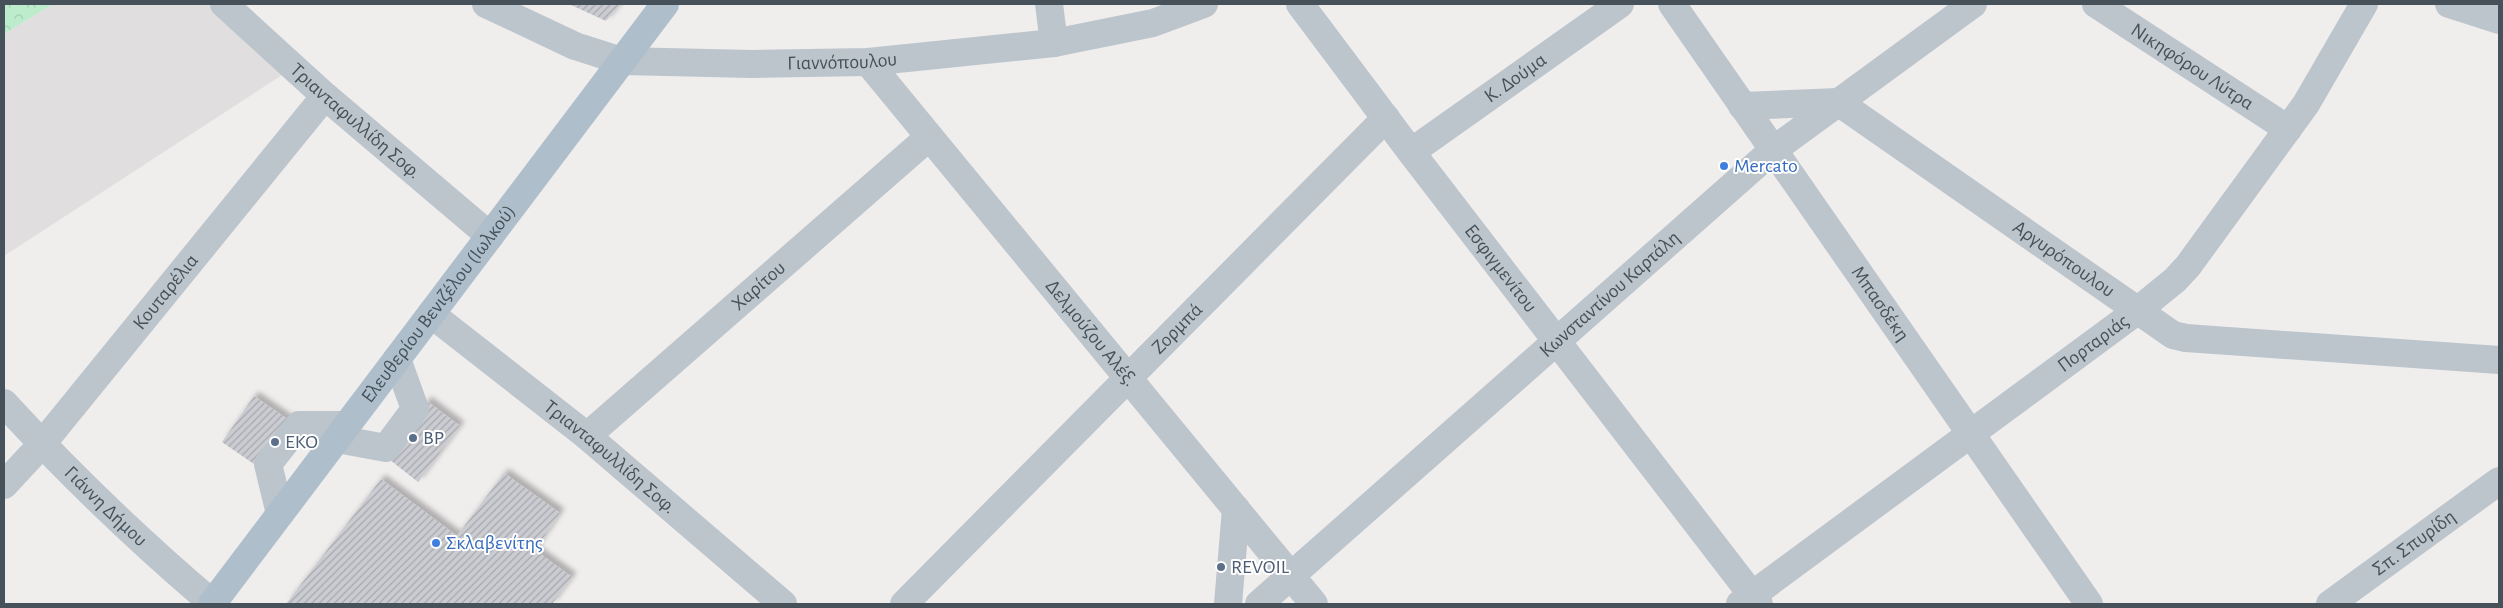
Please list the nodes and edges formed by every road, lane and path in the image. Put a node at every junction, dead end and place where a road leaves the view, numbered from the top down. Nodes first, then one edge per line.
1 (224, 4) edge
2 (486, 4) edge
3 (665, 4) edge
4 (1049, 4) edge
5 (1204, 4) edge
6 (1300, 4) edge
7 (1620, 4) edge
8 (1672, 4) edge
9 (1973, 4) edge
10 (2096, 4) edge
11 (2364, 4) edge
12 (2449, 4) edge
13 (2499, 20) edge
14 (1054, 43) junction
15 (622, 61) junction
16 (868, 62) junction
17 (325, 96) junction
18 (1838, 102) junction
19 (1742, 106) junction
20 (1386, 118) junction
21 (2288, 130) junction
22 (929, 137) junction
23 (1772, 151) junction
24 (1411, 152) junction
25 (490, 236) junction
26 (2137, 311) junction
27 (431, 314) junction
28 (1556, 340) junction
29 (397, 359) junction
30 (2499, 360) edge
31 (1128, 376) junction
32 (4, 403) edge
33 (342, 432) junction
34 (1972, 433) junction
35 (587, 436) junction
36 (42, 444) junction
37 (2499, 481) edge
38 (4, 485) edge
39 (1236, 509) junction
40 (280, 514) junction
41 (1291, 576) junction
42 (1750, 601) edge
43 (212, 604) edge
44 (783, 604) edge
45 (904, 604) edge
46 (1228, 604) edge
47 (1260, 604) edge
48 (1314, 604) edge
49 (2089, 604) edge
50 (2330, 604) edge

1 - 17 street, Τριανταφυλλίδη Σοφ.
2 - 15 street, Γιαννόπουλου
3 - 15 main road, Ελευθερίου Βενιζέλου (Ιωλκού)
4 - 14 street
5 - 14 street, Γιαννόπουλου
6 - 20 street, Εσφιγμενίτου
7 - 24 street, Κ. Δούμα
8 - 19 street, Μπασδέκη
9 - 18 street, Κωνσταντίνου Καρτάλη
10 - 21 street, Νικηφόρου Λύτρα
11 - 21 street, Πορταριάς
12 - 13 street
14 - 16 street, Γιαννόπουλου
15 - 16 street, Γιαννόπουλου
15 - 25 main road, Ελευθερίου Βενιζέλου (Ιωλκού)
16 - 22 street, Δελμούζου Αλέξ.
17 - 25 street, Τριανταφυλλίδη Σοφ.
17 - 36 street, Κουταρέλια
18 - 19 street
18 - 23 street, Κωνσταντίνου Καρτάλη
18 - 26 street, Αργυρόπουλου
19 - 23 street, Μπασδέκη
20 - 24 street, Εσφιγμενίτου
20 - 31 street, Ζορμπά
21 - 26 street, Πορταριάς
22 - 31 street, Δελμούζου Αλέξ.
22 - 35 street, Χαρίτου
23 - 28 street, Κωνσταντίνου Καρτάλη
23 - 34 street, Μπασδέκη
24 - 28 street, Εσφιγμενίτου
25 - 27 main road, Ελευθερίου Βενιζέλου (Ιωλκού)
26 - 30 street, Αργυρόπουλου
26 - 34 street, Πορταριάς
27 - 29 main road, Ελευθερίου Βενιζέλου (Ιωλκού)
27 - 35 street, Τριανταφυλλίδη Σοφ.
28 - 41 street, Κωνσταντίνου Καρτάλη
28 - 42 street, Εσφιγμενίτου
29 - 33 main road, Ελευθερίου Βενιζέλου (Ιωλκού)
29 - 33 street
31 - 39 street, Δελμούζου Αλέξ.
31 - 45 street, Ζορμπά
32 - 36 street, Γιάννη Δήμου
33 - 40 main road, Ελευθερίου Βενιζέλου (Ιωλκού)
33 - 40 street
34 - 42 street, Πορταριάς
34 - 49 street, Μπασδέκη
35 - 44 street, Τριανταφυλλίδη Σοφ.
36 - 38 street, Κουταρέλια
36 - 43 street, Γιάννη Δήμου
37 - 50 street, Σπ. Σπυρίδη
39 - 41 street, Δελμούζου Αλέξ.
39 - 46 street
40 - 43 main road, Ελευθερίου Βενιζέλου (Ιωλκού)
41 - 47 street, Κωνσταντίνου Καρτάλη
41 - 48 street, Δελμούζου Αλέξ.

